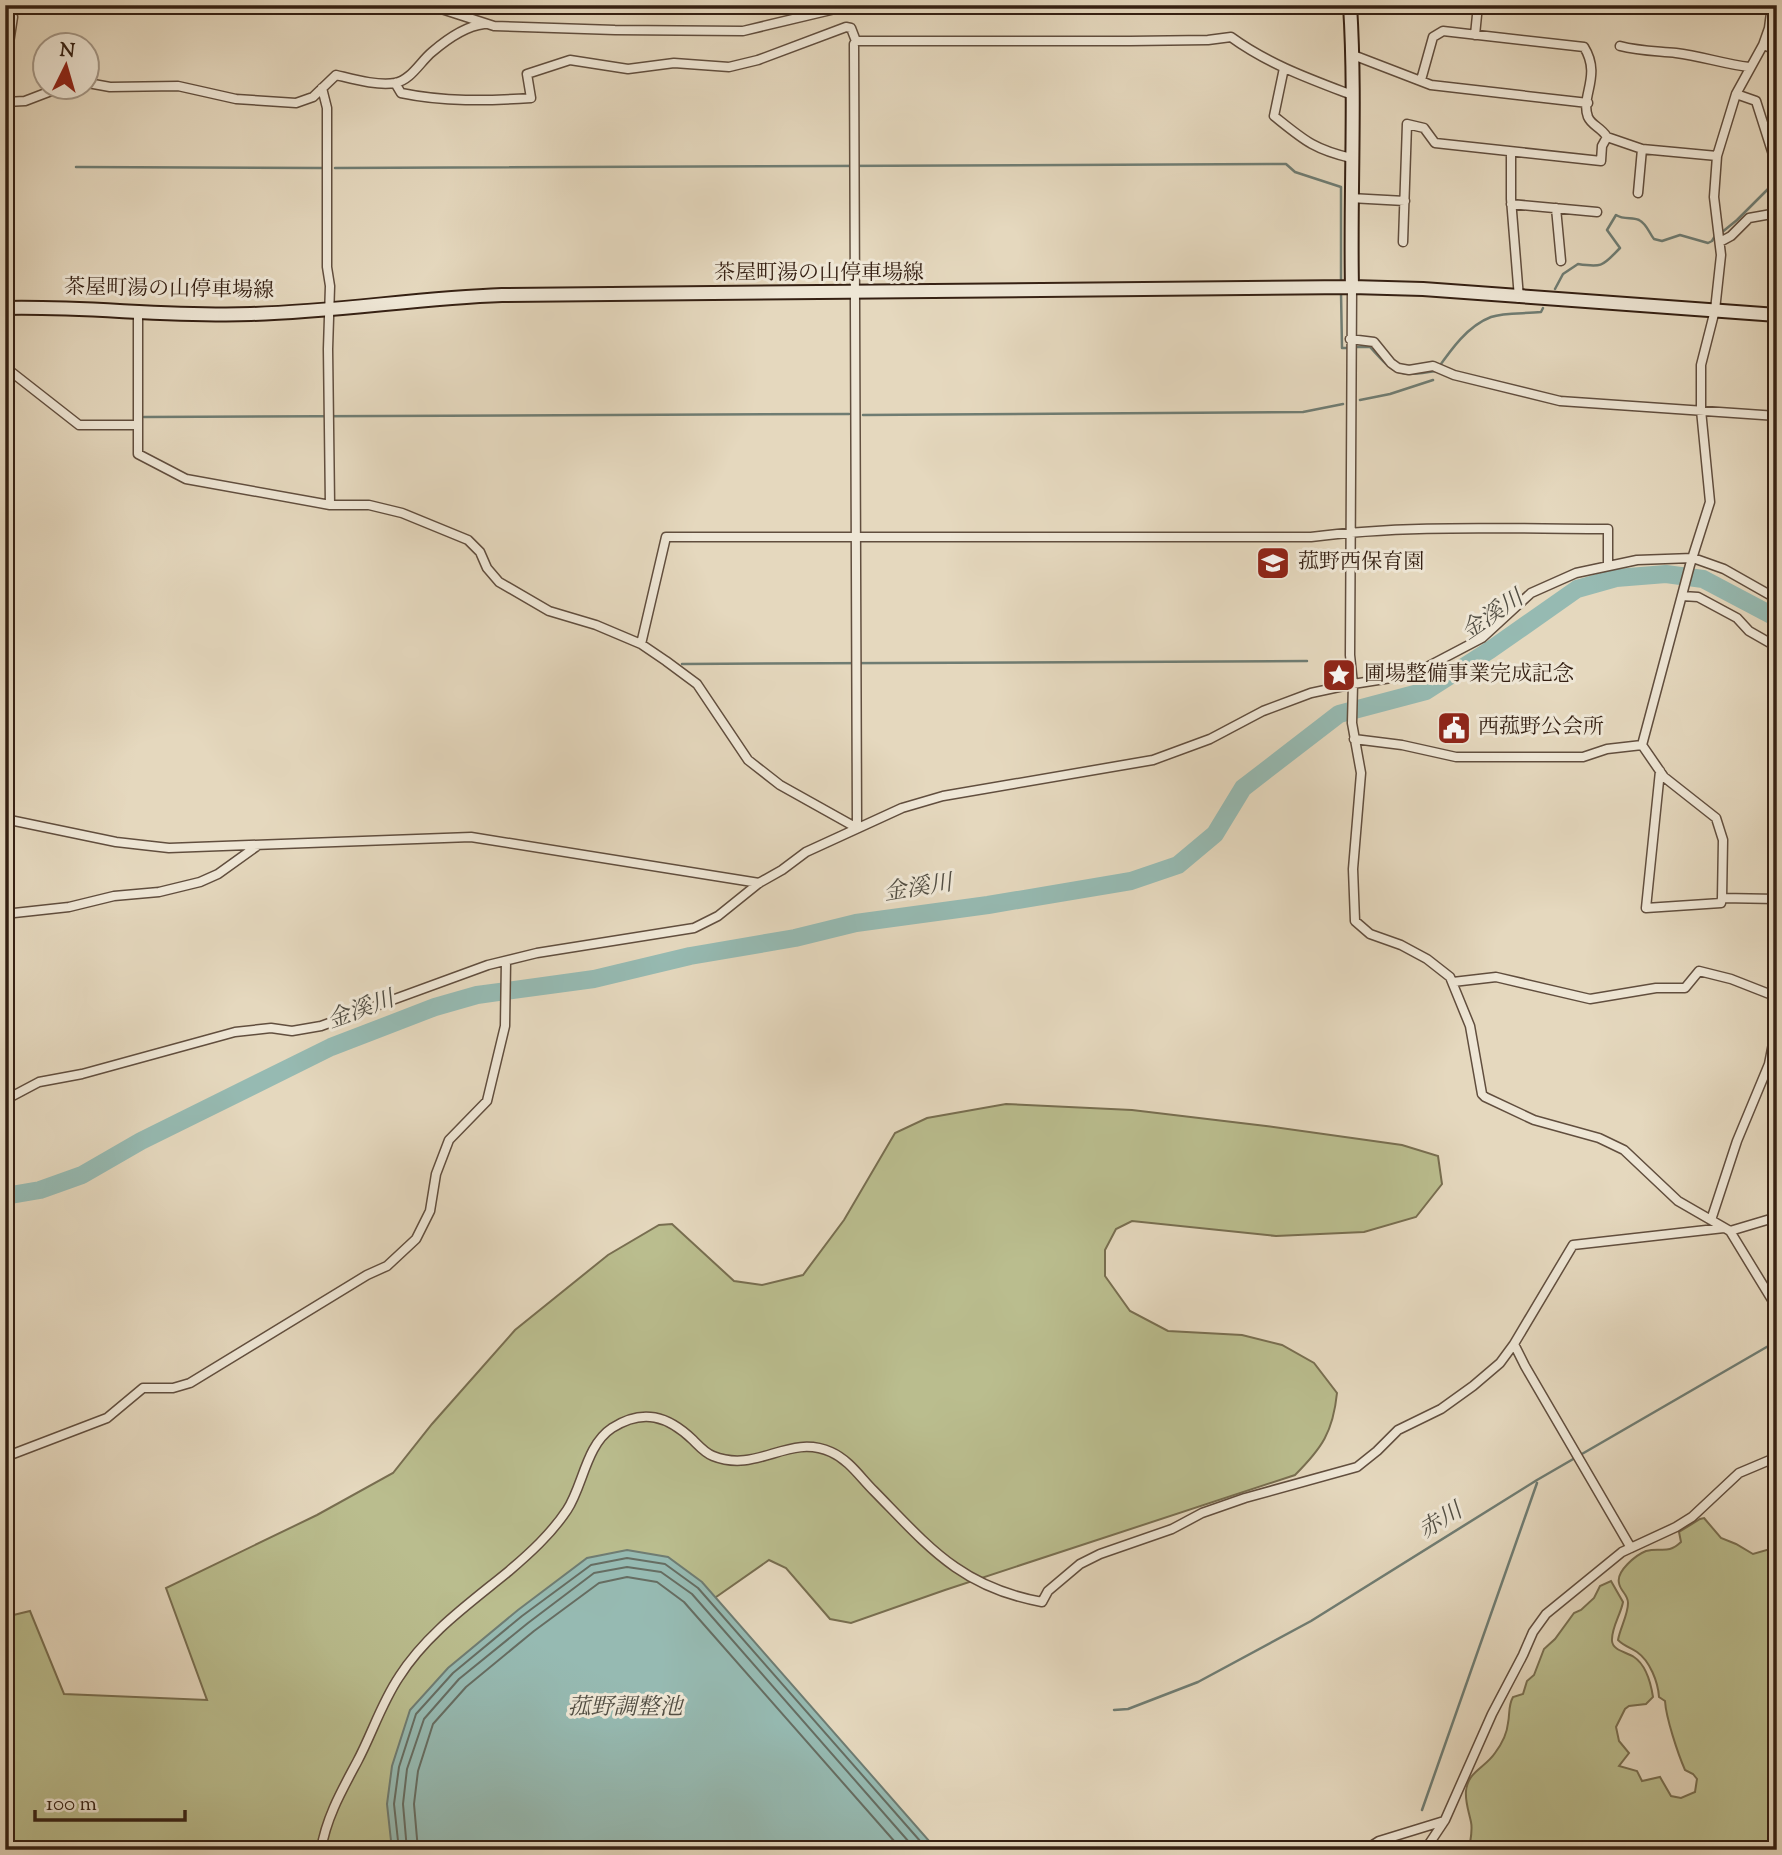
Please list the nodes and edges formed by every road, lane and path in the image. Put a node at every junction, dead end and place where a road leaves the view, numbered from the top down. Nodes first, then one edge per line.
1 (6, 5) edge
2 (429, 5) edge
3 (852, 5) edge
4 (1350, 5) edge
5 (1478, 5) edge
6 (1772, 5) edge
7 (484, 24) junction
8 (1475, 35) junction
9 (856, 41) junction
10 (1763, 45) junction
11 (1620, 46) dead end
12 (1777, 50) edge
13 (1353, 55) junction
14 (1749, 67) junction
15 (1284, 68) junction
16 (5, 69) edge
17 (1422, 80) junction
18 (395, 83) junction
19 (102, 86) edge
20 (323, 88) junction
21 (1736, 94) junction
22 (1352, 95) junction
23 (32, 98) edge
24 (5, 102) edge
25 (1588, 103) junction
26 (1777, 125) edge
27 (1765, 129) junction
28 (1607, 137) junction
29 (1642, 149) junction
30 (1511, 153) junction
31 (1717, 156) junction
32 (1351, 158) junction
33 (1777, 167) edge
34 (1639, 193) dead end
35 (1350, 198) junction
36 (1405, 201) junction
37 (1511, 204) junction
38 (1556, 208) junction
39 (1597, 212) dead end
40 (1777, 213) edge
41 (1720, 240) junction
42 (1403, 242) dead end
43 (1560, 261) dead end
44 (1345, 287) junction
45 (855, 293) junction
46 (1519, 298) junction
47 (5, 308) edge
48 (329, 308) junction
49 (1714, 310) junction
50 (138, 311) junction
51 (1777, 315) edge
52 (1350, 340) junction
53 (5, 368) edge
54 (1701, 411) junction
55 (1777, 416) edge
56 (138, 425) junction
57 (330, 505) junction
58 (1352, 531) junction
59 (856, 537) junction
60 (1692, 562) junction
61 (1608, 565) junction
62 (1683, 594) junction
63 (1777, 598) edge
64 (641, 644) junction
65 (1777, 647) edge
66 (1353, 688) junction
67 (1353, 736) junction
68 (1643, 746) junction
69 (1660, 771) junction
70 (5, 819) edge
71 (857, 828) junction
72 (257, 846) junction
73 (759, 883) junction
74 (1722, 898) junction
75 (1777, 899) edge
76 (5, 914) edge
77 (506, 964) junction
78 (1454, 982) junction
79 (1777, 997) edge
80 (1777, 1023) edge
81 (1773, 1065) edge
82 (5, 1100) edge
83 (1777, 1217) edge
84 (1711, 1220) junction
85 (1727, 1230) junction
86 (1777, 1308) edge
87 (1514, 1344) junction
88 (5, 1457) edge
89 (1777, 1457) edge
90 (1631, 1548) junction
91 (1445, 1821) junction
92 (321, 1850) edge
93 (1365, 1850) edge
94 (1425, 1850) edge

1 - 16 street
2 - 7 street
3 - 7 street
4 - 13 main road
5 - 8 street
6 - 10 street
7 - 18 street
8 - 17 street
8 - 25 street
9 - 15 street
9 - 18 street
9 - 45 street
10 - 12 street
10 - 14 street
11 - 14 street
13 - 17 street
13 - 22 main road
14 - 21 street
15 - 22 street
15 - 32 street
17 - 25 street
18 - 20 street
19 - 20 street
20 - 48 street
21 - 27 street
21 - 31 street
22 - 32 main road
23 - 24 street
25 - 28 street
26 - 27 street
27 - 33 street
28 - 29 street
28 - 30 street
29 - 31 street
29 - 34 street
30 - 36 street
30 - 37 street
31 - 41 street
32 - 35 main road
35 - 36 street
35 - 44 main road
36 - 42 street
37 - 38 street
37 - 46 street
38 - 39 street
38 - 43 street
40 - 41 street
41 - 49 street
44 - 45 main road, 茶屋町湯の山停車場線
44 - 46 main road, 茶屋町湯の山停車場線
44 - 52 street
45 - 48 main road, 茶屋町湯の山停車場線
45 - 59 street
46 - 49 main road, 茶屋町湯の山停車場線
47 - 50 main road, 茶屋町湯の山停車場線
48 - 50 main road, 茶屋町湯の山停車場線
48 - 57 street
49 - 51 main road, 茶屋町湯の山停車場線
49 - 54 street
50 - 56 street
52 - 54 street
52 - 58 street
53 - 56 street
54 - 55 street
54 - 60 street
56 - 57 street
57 - 64 street
58 - 59 street
58 - 61 street
58 - 66 street
59 - 64 street
59 - 71 street
60 - 61 street
60 - 62 street
60 - 63 street
61 - 66 street
62 - 65 street
62 - 68 street
64 - 71 street
66 - 67 street
66 - 71 street
67 - 68 street
67 - 78 street
68 - 69 street
69 - 74 street
69 - 74 street
70 - 72 street
71 - 73 street
72 - 73 street
72 - 76 street
73 - 77 street
74 - 75 street
77 - 82 street
77 - 88 street
78 - 79 street
78 - 84 street
80 - 81 street
81 - 84 street
83 - 85 street
84 - 85 street
85 - 86 street
85 - 87 street
87 - 90 street
87 - 92 street
89 - 90 street
90 - 91 street
91 - 93 street
91 - 94 street

